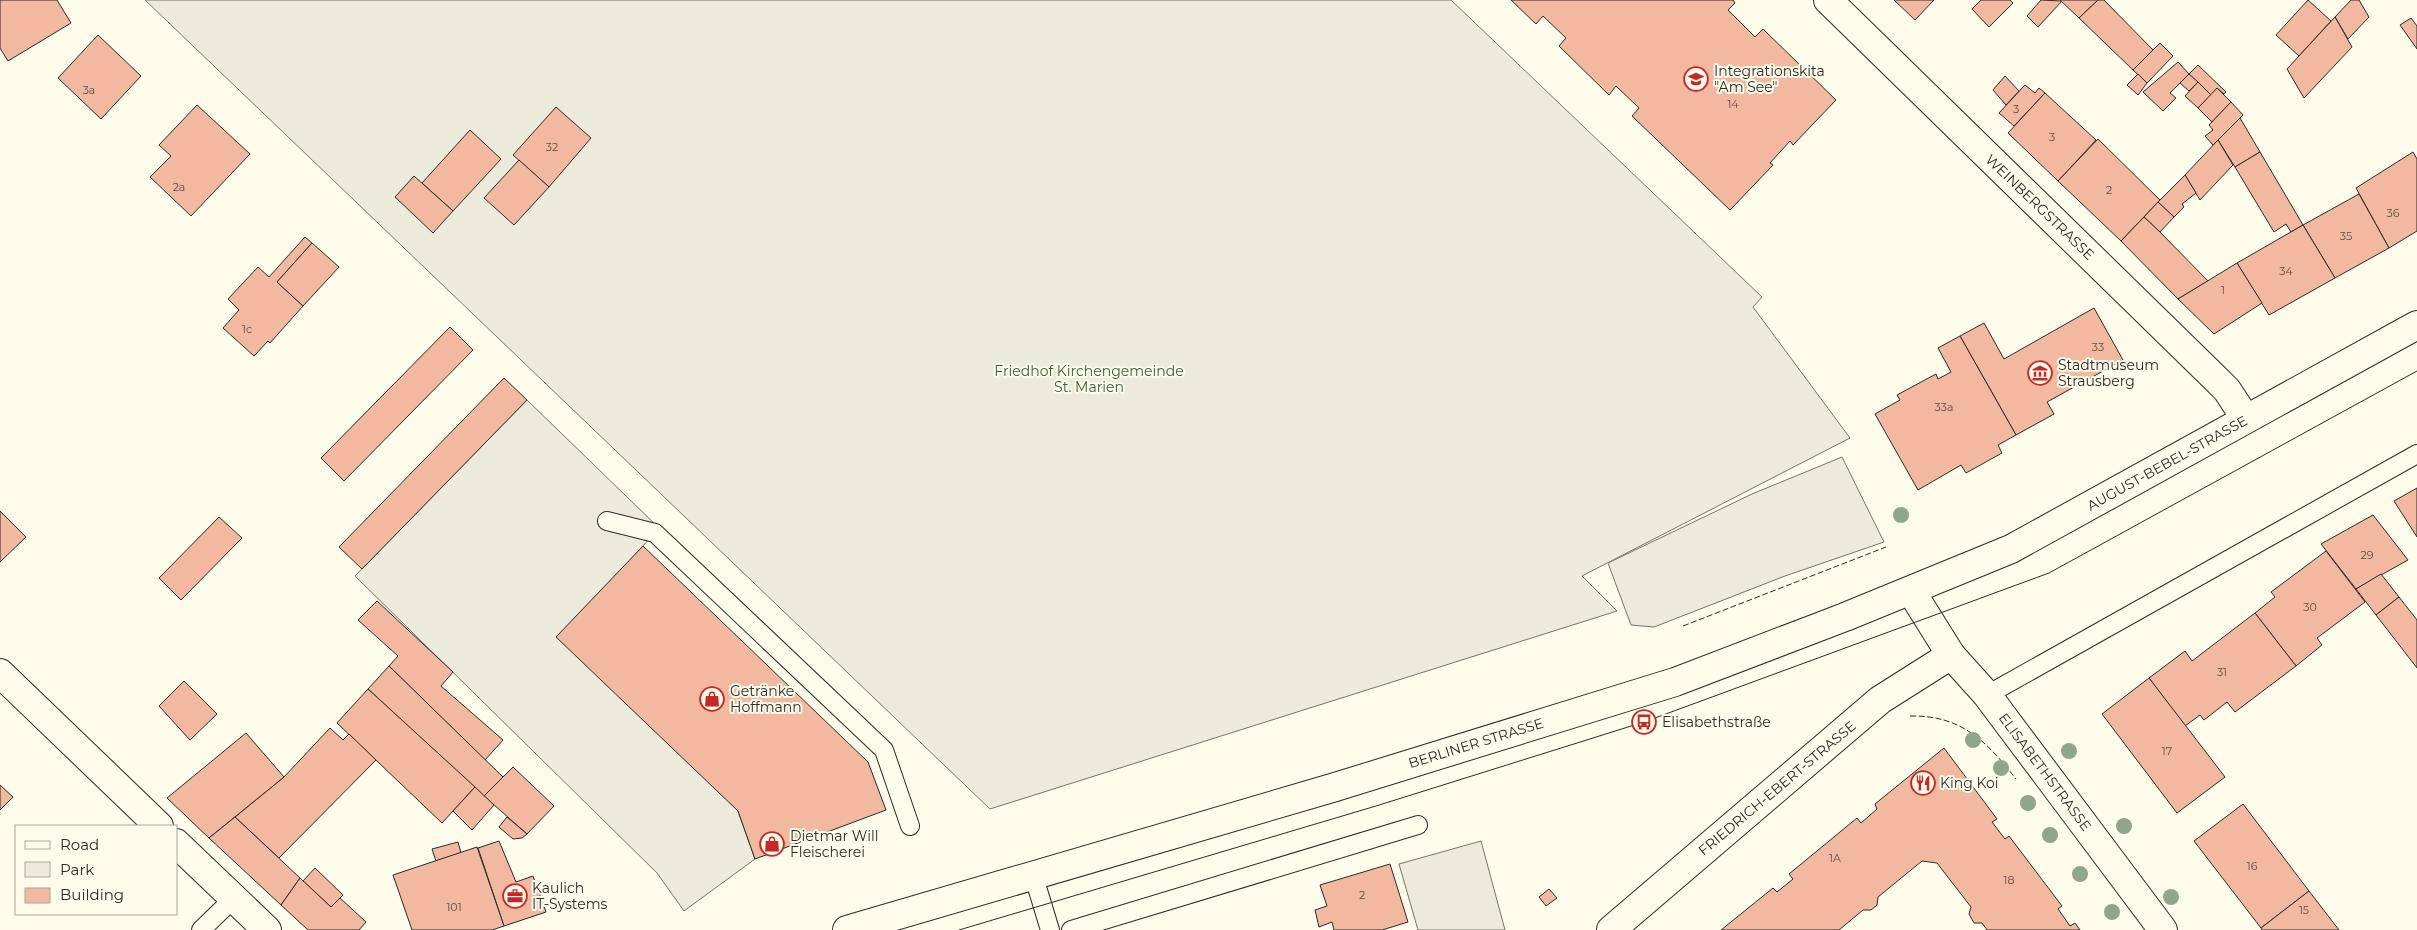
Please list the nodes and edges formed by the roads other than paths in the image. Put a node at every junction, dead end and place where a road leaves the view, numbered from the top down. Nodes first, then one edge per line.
1 (1828, 0) edge
2 (2417, 325) edge
3 (2246, 419) junction
4 (2417, 454) edge
5 (607, 521) dead end
6 (1911, 591) junction
7 (1951, 655) junction
8 (0, 673) edge
9 (1987, 695) junction
10 (158, 825) edge
11 (1418, 825) dead end
12 (910, 826) dead end
13 (178, 845) edge
14 (1032, 874) junction
15 (233, 899) junction
16 (201, 930) edge
17 (267, 930) edge
18 (848, 930) edge
19 (1050, 930) edge
20 (1071, 930) edge
21 (1611, 930) edge
22 (2163, 930) edge

1 - 3 street, WEINBERGSTRASSE
2 - 3 street, AUGUST-BEBEL-STRASSE
3 - 6 street, AUGUST-BEBEL-STRASSE
4 - 9 lane
5 - 12 lane
6 - 7 street, ELISABETHSTRASSE
6 - 14 street, BERLINER STRASSE
7 - 9 street, ELISABETHSTRASSE
7 - 21 street, FRIEDRICH-EBERT-STRASSE
8 - 10 street
9 - 22 street, ELISABETHSTRASSE
11 - 20 lane
13 - 15 street
14 - 18 street, BERLINER STRASSE
14 - 19 lane
15 - 16 lane
15 - 17 street

